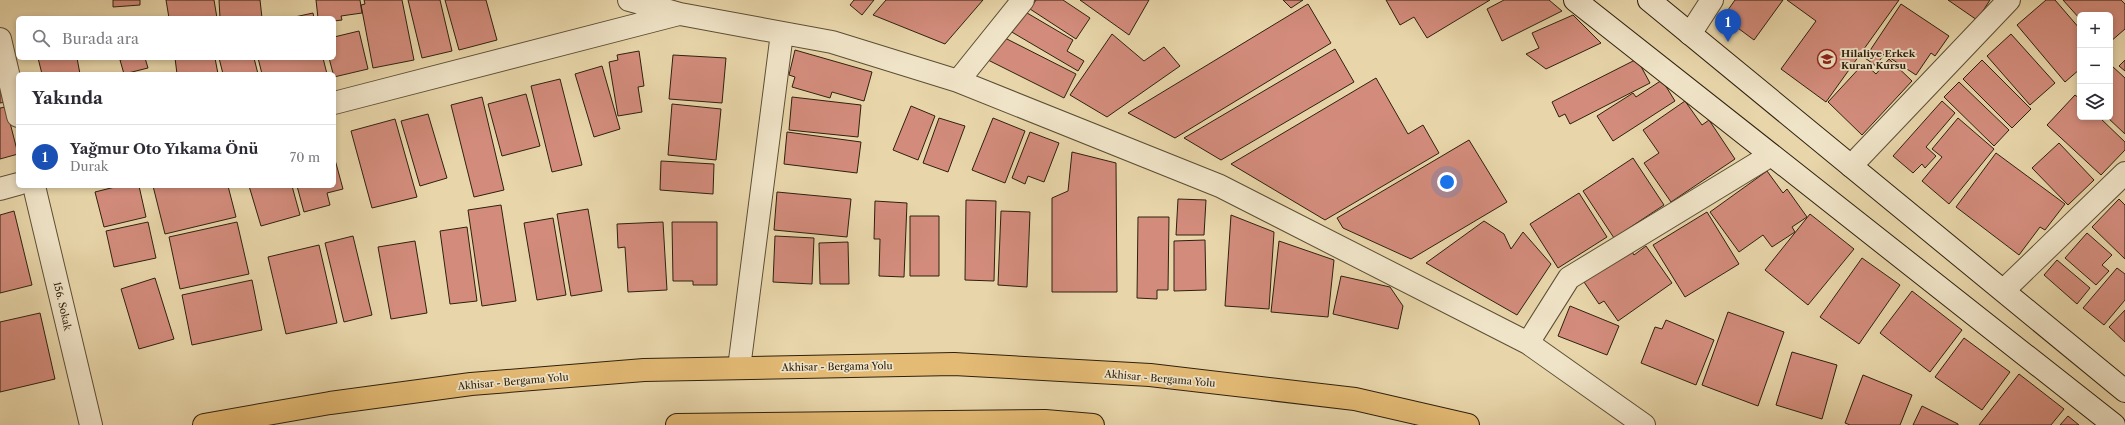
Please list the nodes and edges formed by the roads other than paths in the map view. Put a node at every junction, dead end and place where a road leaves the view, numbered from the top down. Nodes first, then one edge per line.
1 (629, 0) edge
2 (1023, 0) edge
3 (1575, 0) edge
4 (1649, 0) edge
5 (1712, 0) edge
6 (2009, 0) edge
7 (680, 7) edge
8 (782, 33) junction
9 (1690, 34) junction
10 (0, 39) edge
11 (958, 81) junction
12 (336, 102) edge
13 (16, 107) edge
14 (1771, 155) junction
15 (1851, 166) junction
16 (2125, 173) edge
17 (16, 185) edge
18 (34, 188) edge
19 (0, 189) edge
20 (2004, 290) junction
21 (1528, 343) junction
22 (739, 368) junction
23 (2125, 391) edge
24 (91, 425) edge
25 (204, 425) edge
26 (678, 425) edge
27 (1093, 425) edge
28 (1468, 425) edge
29 (1644, 425) edge
30 (2114, 425) edge

1 - 7 street
2 - 11 street
3 - 14 street
4 - 9 street
5 - 9 street
6 - 15 street
7 - 8 street
7 - 12 street
8 - 11 street
8 - 22 street
9 - 15 street
10 - 13 street
11 - 21 street
14 - 21 street
14 - 30 street
15 - 20 street
16 - 20 street
17 - 19 street
18 - 24 street, 156. Sokak
20 - 23 street
21 - 29 street
22 - 25 main road, Akhisar - Bergama Yolu
22 - 28 main road, Akhisar - Bergama Yolu
26 - 27 main road

